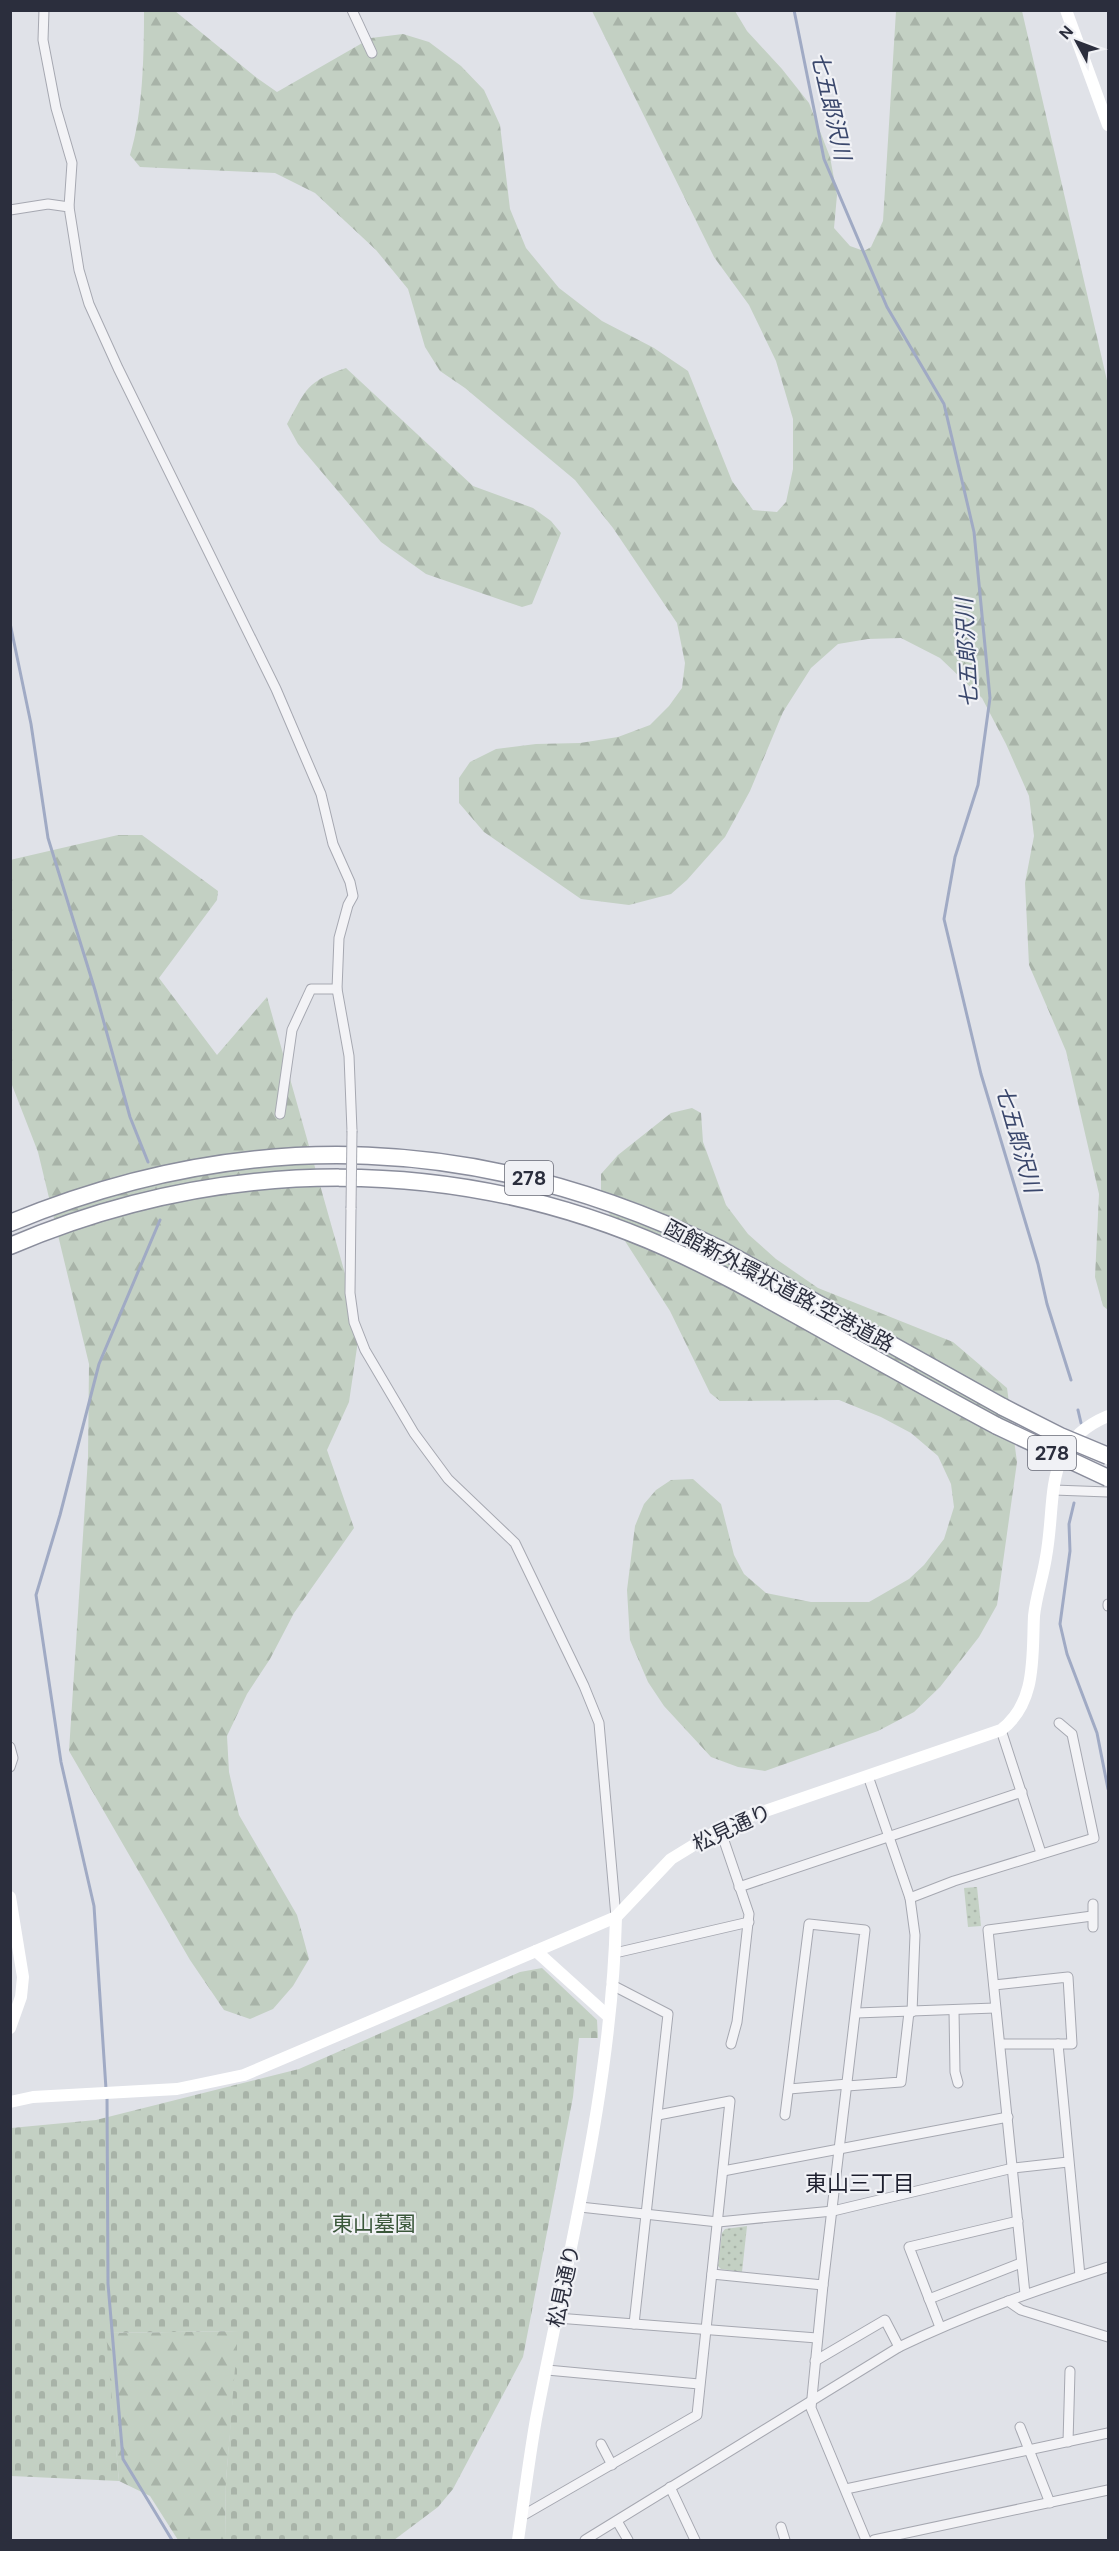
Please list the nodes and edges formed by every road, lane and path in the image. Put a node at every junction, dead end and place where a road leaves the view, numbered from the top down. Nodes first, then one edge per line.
1 (44, 10) edge
2 (352, 10) edge
3 (1066, 10) edge
4 (372, 53) dead end
5 (1108, 125) edge
6 (69, 207) junction
7 (10, 210) edge
8 (337, 989) junction
9 (280, 1114) dead end
10 (10, 1223) edge
11 (10, 1246) edge
12 (1108, 1416) edge
13 (1108, 1456) edge
14 (1108, 1478) edge
15 (1054, 1490) junction
16 (1108, 1492) edge
17 (1059, 1723) dead end
18 (1001, 1730) junction
19 (10, 1747) edge
20 (10, 1767) edge
21 (868, 1776) junction
22 (1022, 1792) junction
23 (720, 1829) junction
24 (889, 1837) junction
25 (1041, 1853) junction
26 (739, 1887) junction
27 (10, 1897) edge
28 (910, 1898) junction
29 (1093, 1904) dead end
30 (12, 1913) edge
31 (1092, 1916) junction
32 (616, 1917) junction
33 (749, 1922) junction
34 (1094, 1927) dead end
35 (536, 1951) junction
36 (615, 1953) junction
37 (612, 1985) junction
38 (994, 1985) junction
39 (995, 2008) junction
40 (954, 2010) junction
41 (910, 2012) junction
42 (856, 2013) junction
43 (608, 2016) junction
44 (10, 2028) edge
45 (731, 2044) dead end
46 (1001, 2044) junction
47 (1058, 2044) junction
48 (958, 2083) dead end
49 (847, 2085) junction
50 (789, 2089) junction
51 (10, 2102) edge
52 (658, 2115) junction
53 (785, 2115) dead end
54 (1008, 2116) junction
55 (839, 2150) junction
56 (1068, 2162) junction
57 (1013, 2168) junction
58 (723, 2171) junction
59 (580, 2207) junction
60 (833, 2211) junction
61 (646, 2214) junction
62 (1018, 2221) junction
63 (718, 2222) junction
64 (1021, 2262) junction
65 (1108, 2267) edge
66 (712, 2274) junction
67 (1080, 2276) junction
68 (823, 2285) junction
69 (1025, 2294) junction
70 (929, 2299) junction
71 (1008, 2301) junction
72 (557, 2318) junction
73 (634, 2324) junction
74 (940, 2327) junction
75 (705, 2330) junction
76 (1108, 2337) edge
77 (817, 2338) junction
78 (899, 2347) junction
79 (815, 2361) junction
80 (547, 2370) junction
81 (1070, 2371) dead end
82 (699, 2384) junction
83 (811, 2399) junction
84 (1020, 2427) dead end
85 (1108, 2433) edge
86 (1068, 2442) junction
87 (601, 2444) dead end
88 (1029, 2450) junction
89 (612, 2464) junction
90 (670, 2487) junction
91 (846, 2489) junction
92 (1108, 2490) edge
93 (1050, 2503) junction
94 (522, 2516) junction
95 (616, 2521) junction
96 (781, 2527) dead end
97 (518, 2541) edge
98 (585, 2541) edge
99 (628, 2541) edge
100 (695, 2541) edge
101 (785, 2541) edge
102 (866, 2541) edge
103 (874, 2541) edge

1 - 6 street
2 - 4 street
3 - 5 street
6 - 7 street
6 - 8 street
8 - 9 street
8 - 32 street, bridge
10 - 13 highway, 函館新外環状道路;空港道路 / 278, bridge
11 - 14 highway, 函館新外環状道路;空港道路 / 278, bridge
12 - 15 street, 松見通り
15 - 16 street
15 - 18 street, 松見通り
17 - 25 street
18 - 21 street, 松見通り
18 - 22 street
19 - 20 street
21 - 23 street, 松見通り
21 - 24 street
22 - 24 street
22 - 25 street
23 - 26 street
23 - 32 street, 松見通り
24 - 26 street
24 - 28 street
25 - 28 street
26 - 33 street
27 - 30 street
28 - 41 street
29 - 31 street
30 - 44 street
31 - 34 street
31 - 38 street
32 - 35 street
32 - 36 street, 松見通り
33 - 36 street
33 - 45 street
35 - 43 street
35 - 51 street
36 - 37 street, 松見通り
37 - 43 street, 松見通り
37 - 52 street
38 - 39 street
38 - 47 street
39 - 40 street
39 - 46 street
40 - 41 street
40 - 48 street
41 - 42 street
41 - 49 street
42 - 49 street
42 - 50 street
43 - 59 street, 松見通り
46 - 47 street
46 - 54 street
47 - 56 street
49 - 50 street
49 - 55 street
50 - 53 street
52 - 58 street
52 - 61 street
54 - 55 street
54 - 57 street
55 - 58 street
55 - 60 street
56 - 57 street
56 - 67 street
57 - 60 street
57 - 62 street
58 - 63 street
59 - 61 street
59 - 72 street, 松見通り
60 - 63 street
60 - 68 street
61 - 63 street
61 - 73 street
62 - 64 street
62 - 70 street
63 - 66 street
64 - 69 street
64 - 70 street
65 - 67 street
66 - 68 street
66 - 75 street
67 - 69 street
68 - 77 street
69 - 71 street
70 - 74 street
71 - 74 street
71 - 76 street
72 - 73 street
72 - 80 street, 松見通り
73 - 75 street
74 - 78 street
75 - 77 street
75 - 82 street
77 - 79 street
78 - 79 street
78 - 83 street
79 - 83 street
80 - 82 street
80 - 94 street, 松見通り
81 - 86 street
82 - 89 street
83 - 90 street
83 - 91 street
84 - 88 street
85 - 86 street
86 - 88 street
87 - 89 street
88 - 91 street
88 - 93 street
89 - 94 street
90 - 95 street
90 - 100 street
91 - 102 street
92 - 93 street
93 - 103 street
94 - 97 street, 松見通り
95 - 98 street
95 - 99 street
96 - 101 street

